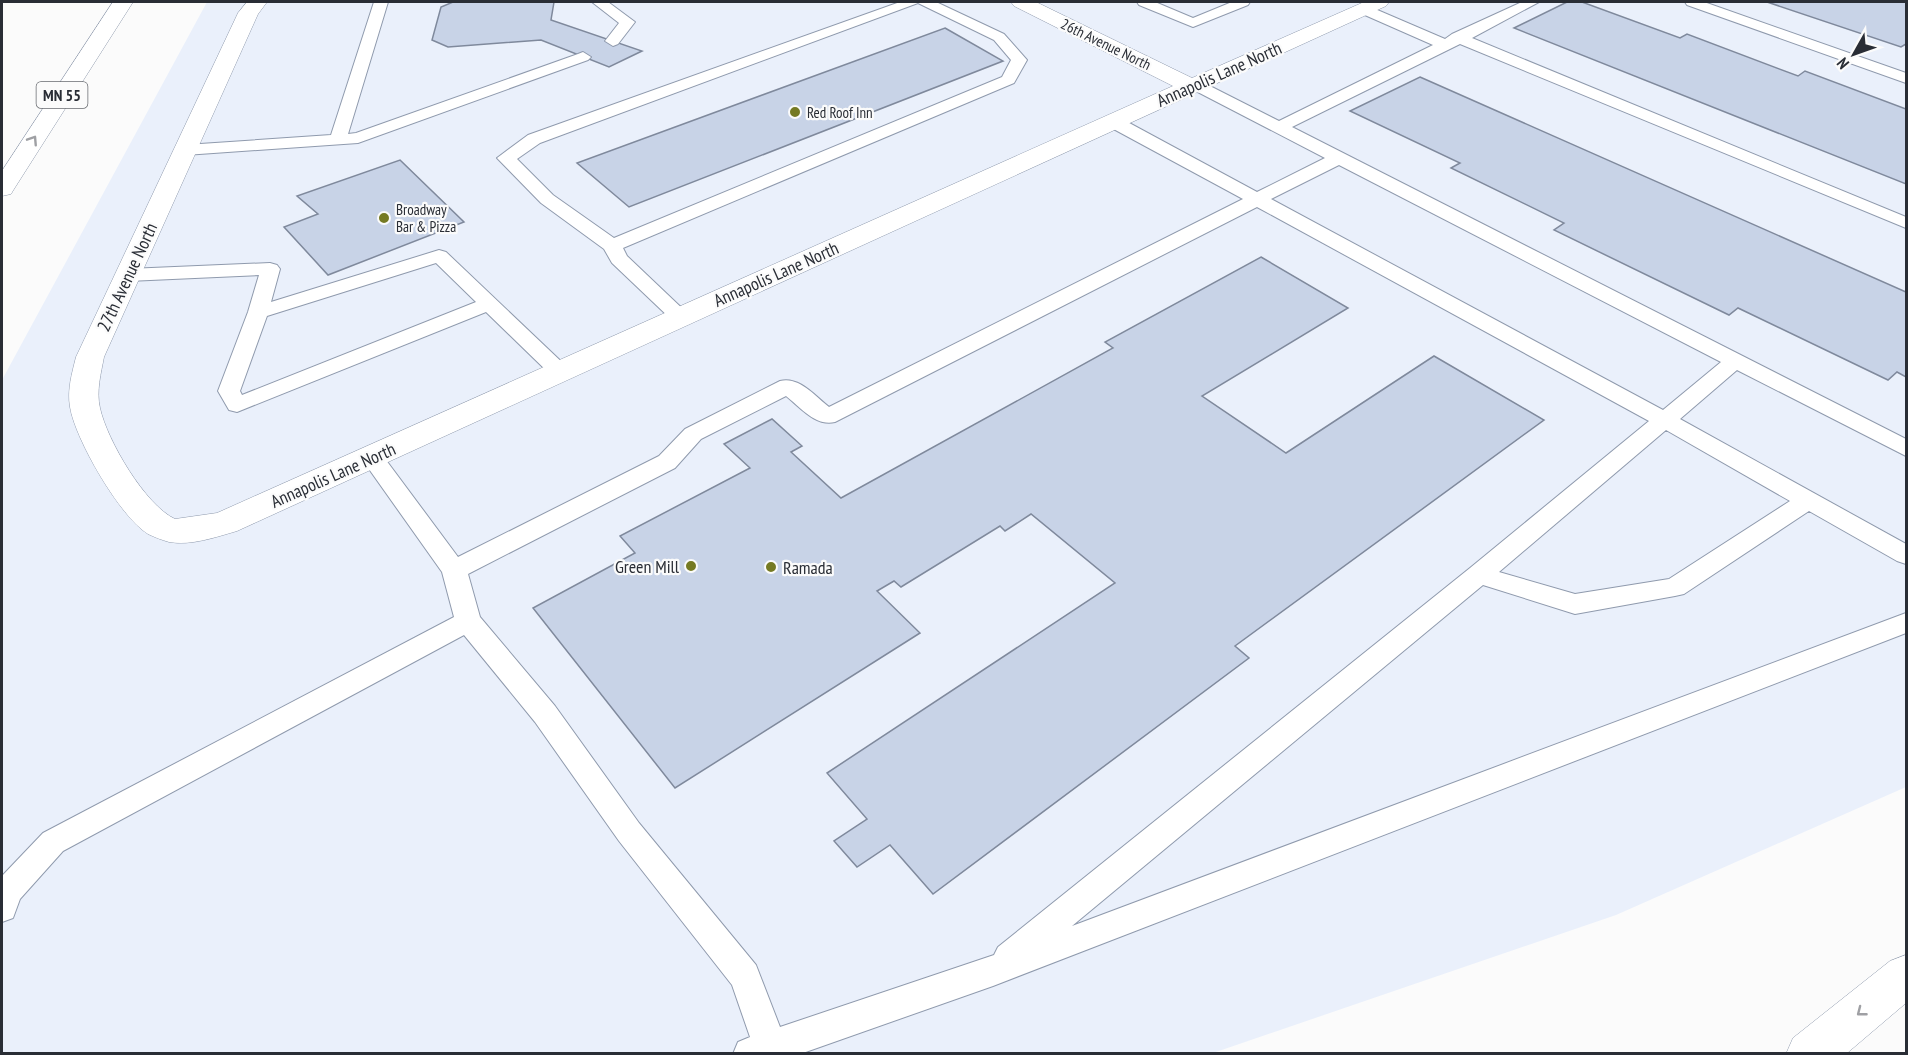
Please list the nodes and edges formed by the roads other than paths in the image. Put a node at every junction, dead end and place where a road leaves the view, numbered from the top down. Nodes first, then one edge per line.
1 (123, 2) edge
2 (381, 2) edge
3 (599, 2) edge
4 (912, 2) edge
5 (925, 2) edge
6 (1021, 2) edge
7 (1144, 2) edge
8 (1243, 2) edge
9 (1532, 2) edge
10 (1692, 2) edge
11 (1371, 5) edge
12 (252, 7) edge
13 (613, 41) dead end
14 (1450, 41) junction
15 (583, 57) dead end
16 (1906, 78) edge
17 (1194, 86) junction
18 (1114, 122) junction
19 (1277, 128) junction
20 (338, 140) junction
21 (185, 150) junction
22 (1337, 159) junction
23 (2, 189) edge
24 (1255, 200) junction
25 (1906, 223) edge
26 (612, 246) junction
27 (128, 275) junction
28 (489, 304) junction
29 (258, 312) junction
30 (680, 317) junction
31 (1734, 361) junction
32 (560, 372) junction
33 (1665, 420) junction
34 (1906, 448) edge
35 (372, 457) junction
36 (1809, 500) junction
37 (168, 530) joint
38 (1906, 555) edge
39 (454, 570) junction
40 (1479, 575) junction
41 (468, 621) junction
42 (1906, 623) edge
43 (2, 908) edge
44 (993, 970) junction
45 (1906, 976) edge
46 (760, 1050) edge
47 (1809, 1053) edge

23 -> 1 main road, MN 55
2 - 20 lane
3 - 13 lane
4 - 26 lane
5 - 26 lane
6 - 17 main road, 26th Avenue North
7 - 8 lane
9 - 14 lane
10 - 16 lane
11 - 14 lane
11 - 17 main road, Annapolis Lane North
12 - 21 main road, 27th Avenue North
14 - 19 lane
14 - 25 lane
15 - 20 lane
17 - 18 main road, Annapolis Lane North
17 - 19 lane
18 - 24 lane
18 - 30 main road, Annapolis Lane North
19 - 22 lane
20 - 21 lane
21 - 27 main road, 27th Avenue North
22 - 24 lane
22 - 31 lane
24 - 33 lane
24 - 39 lane
26 - 30 lane
27 - 29 lane
27 - 37 main road, 27th Avenue North
28 - 29 lane
28 - 29 lane
28 - 32 lane
30 - 32 main road, Annapolis Lane North
31 - 33 lane
31 - 34 lane
32 - 35 main road, Annapolis Lane North
33 - 36 lane
33 - 40 lane
35 - 37 main road, Annapolis Lane North
35 - 39 lane
36 - 38 lane
36 - 40 lane
39 - 41 lane
40 - 44 lane
41 - 43 lane
41 - 46 lane
42 - 44 lane
44 - 46 lane
45 -> 47 main road

